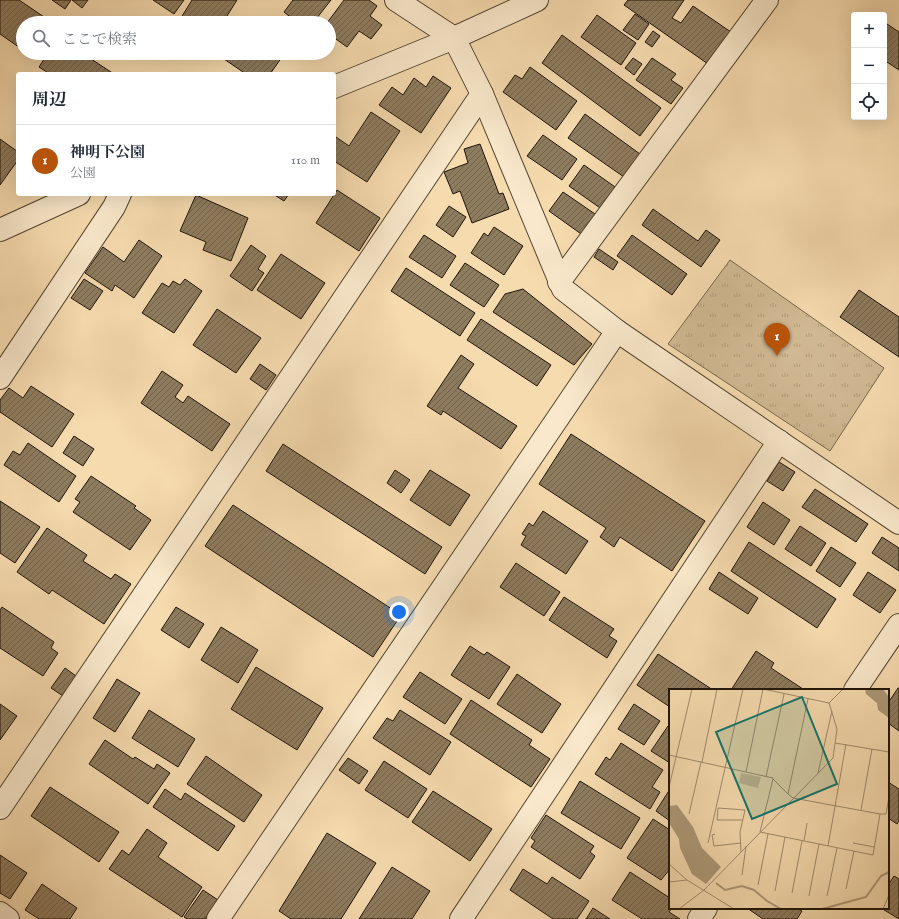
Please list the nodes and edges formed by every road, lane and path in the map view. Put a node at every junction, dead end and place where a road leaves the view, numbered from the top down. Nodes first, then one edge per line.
1 (396, 0) edge
2 (537, 0) edge
3 (767, 0) edge
4 (454, 38) junction
5 (336, 86) edge
6 (482, 94) junction
7 (75, 196) edge
8 (119, 196) edge
9 (0, 230) edge
10 (559, 282) junction
11 (617, 331) junction
12 (0, 378) edge
13 (779, 441) junction
14 (899, 523) edge
15 (899, 625) edge
16 (856, 689) edge
17 (0, 808) edge
18 (705, 909) edge
19 (0, 913) edge
20 (8, 919) edge
21 (218, 919) edge
22 (461, 919) edge
23 (698, 919) edge

1 - 4 street
2 - 4 street
3 - 10 street
4 - 5 street
4 - 6 street
6 - 10 street
6 - 17 street
7 - 9 street
8 - 12 street
10 - 11 street
11 - 13 street
11 - 21 street
13 - 14 street
13 - 22 street
15 - 16 street
18 - 23 street
19 - 20 street

